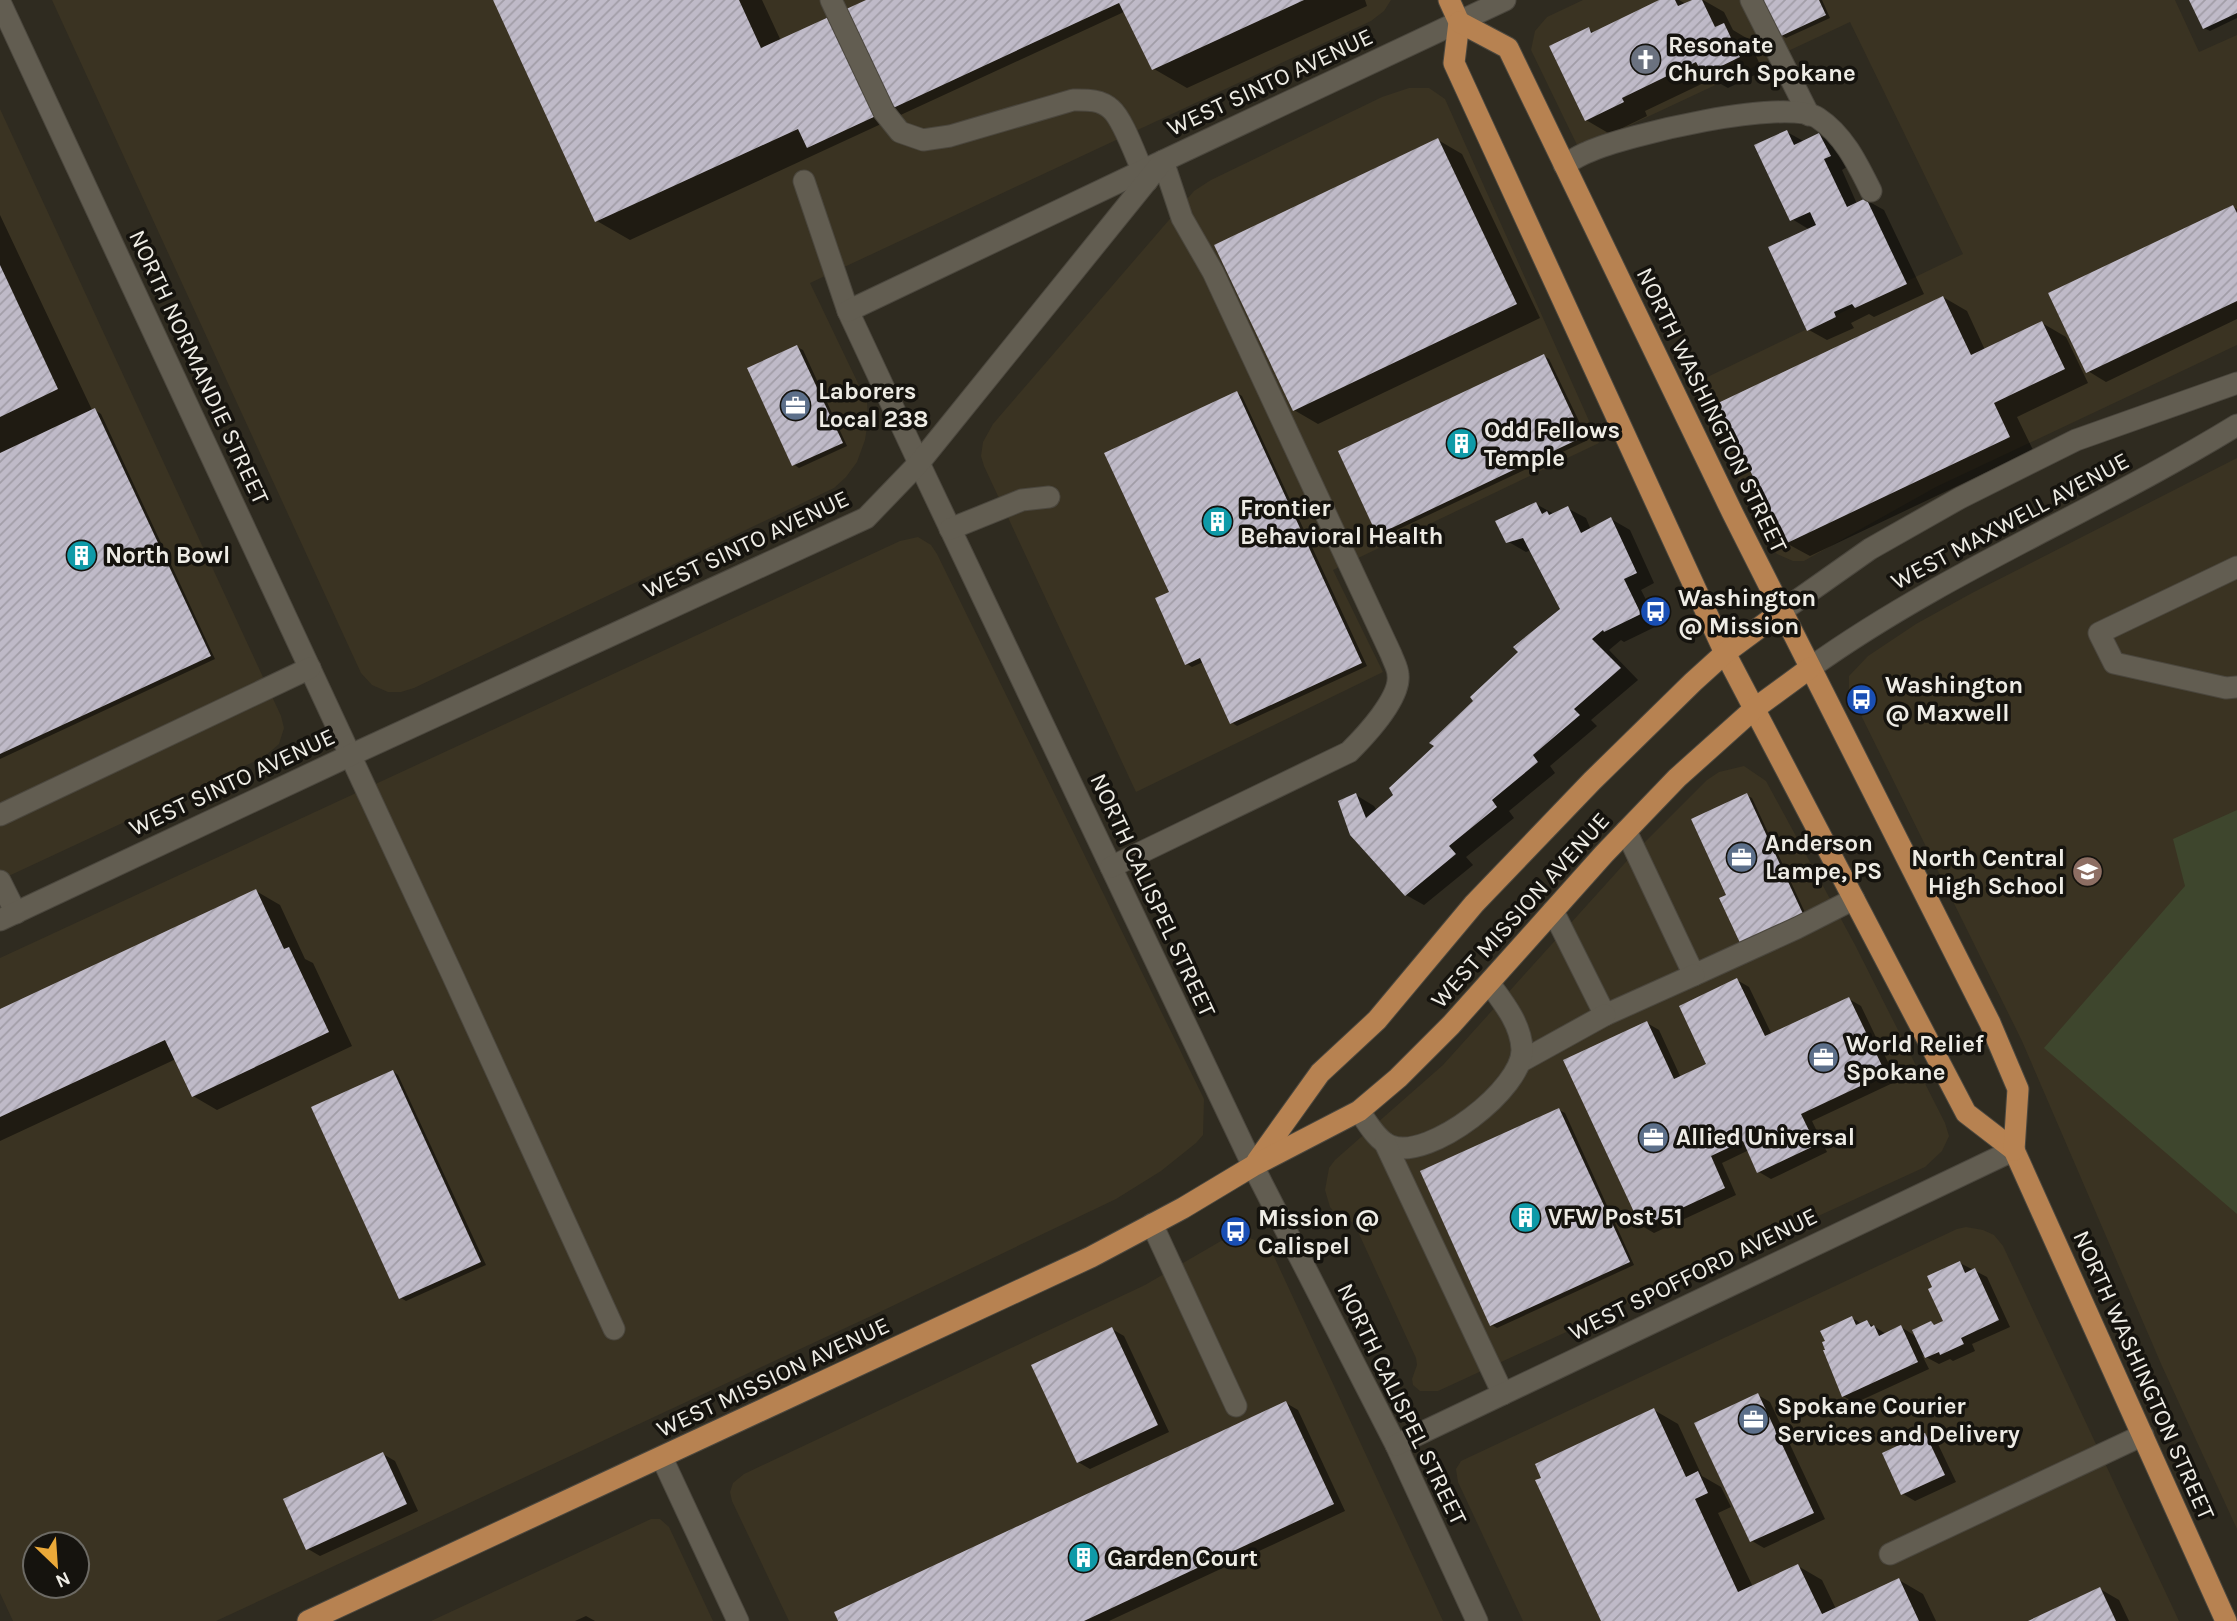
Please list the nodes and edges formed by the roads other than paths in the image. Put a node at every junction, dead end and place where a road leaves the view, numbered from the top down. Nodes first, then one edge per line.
1 (831, 0) edge
2 (1449, 0) edge
3 (1505, 0) edge
4 (1751, 0) edge
5 (0, 2) edge
6 (1460, 22) junction
7 (1809, 115) junction
8 (1163, 161) junction
9 (1564, 165) junction
10 (1144, 176) junction
11 (804, 181) dead end
12 (1871, 191) dead end
13 (848, 312) junction
14 (2237, 383) edge
15 (2237, 425) edge
16 (919, 463) junction
17 (1049, 497) dead end
18 (950, 529) junction
19 (2237, 567) edge
20 (1782, 611) junction
21 (1725, 653) junction
22 (310, 668) junction
23 (1810, 668) junction
24 (2237, 687) edge
25 (1754, 709) junction
26 (351, 755) junction
27 (0, 815) edge
28 (1626, 831) junction
29 (1111, 867) junction
30 (0, 881) edge
31 (1854, 899) junction
32 (1553, 911) junction
33 (8, 917) edge
34 (1694, 975) junction
35 (1489, 983) junction
36 (1605, 1015) junction
37 (1520, 1062) junction
38 (1359, 1111) junction
39 (1385, 1143) junction
40 (2014, 1150) junction
41 (1253, 1166) junction
42 (1152, 1224) junction
43 (614, 1329) dead end
44 (1503, 1394) junction
45 (1236, 1406) dead end
46 (2143, 1434) junction
47 (1396, 1445) junction
48 (662, 1458) junction
49 (1891, 1554) dead end
50 (331, 1616) edge
51 (308, 1621) edge
52 (738, 1621) edge
53 (1477, 1621) edge
54 (2226, 1621) edge

1 - 10 street
2 - 6 main road
3 - 6 street, WEST SINTO AVENUE
4 - 7 street
5 - 22 street, NORTH NORMANDIE STREET
6 - 8 street, WEST SINTO AVENUE
6 - 9 main road, NORTH WASHINGTON STREET
6 - 21 main road, NORTH WASHINGTON STREET
7 - 9 street
7 - 12 street
8 - 10 street, WEST SINTO AVENUE
8 - 29 street
9 - 20 main road, NORTH WASHINGTON STREET
10 - 13 street, WEST SINTO AVENUE
10 - 16 street, WEST SINTO AVENUE
11 - 13 street, NORTH CALISPEL STREET
13 - 16 street, NORTH CALISPEL STREET
14 - 20 street, WEST MAXWELL AVENUE
15 - 23 street, WEST MAXWELL AVENUE
16 - 18 street, NORTH CALISPEL STREET
16 - 26 street, WEST SINTO AVENUE
17 - 18 street
18 - 29 street, NORTH CALISPEL STREET
19 - 24 street
20 - 21 main road, WEST MAXWELL AVENUE
20 - 23 main road, NORTH WASHINGTON STREET
21 - 25 main road, NORTH WASHINGTON STREET
21 - 41 main road, WEST MISSION AVENUE
22 - 26 street, NORTH NORMANDIE STREET
22 - 27 street
23 - 25 main road, WEST MISSION AVENUE
23 - 40 main road, NORTH WASHINGTON STREET
25 - 28 main road, WEST MISSION AVENUE
25 - 31 main road, NORTH WASHINGTON STREET
26 - 33 street, WEST SINTO AVENUE
26 - 43 street, NORTH NORMANDIE STREET
28 - 32 main road, WEST MISSION AVENUE
28 - 34 street
29 - 41 street, NORTH CALISPEL STREET
30 - 33 street
31 - 34 street
31 - 40 main road, NORTH WASHINGTON STREET
32 - 35 main road, WEST MISSION AVENUE
32 - 36 street
34 - 36 street
35 - 37 street
35 - 38 main road, WEST MISSION AVENUE
36 - 37 street
37 - 39 street
38 - 39 street
38 - 41 main road, WEST MISSION AVENUE
39 - 44 street
40 - 44 street, WEST SPOFFORD AVENUE
40 - 46 main road, NORTH WASHINGTON STREET
41 - 42 main road, WEST MISSION AVENUE
41 - 47 street, NORTH CALISPEL STREET
42 - 45 street
42 - 48 main road, WEST MISSION AVENUE
44 - 47 street, WEST SPOFFORD AVENUE
46 - 49 street
46 - 54 main road, NORTH WASHINGTON STREET
47 - 53 street, NORTH CALISPEL STREET
48 - 50 main road, WEST MISSION AVENUE
48 - 52 street
50 - 51 main road, WEST MISSION AVENUE

